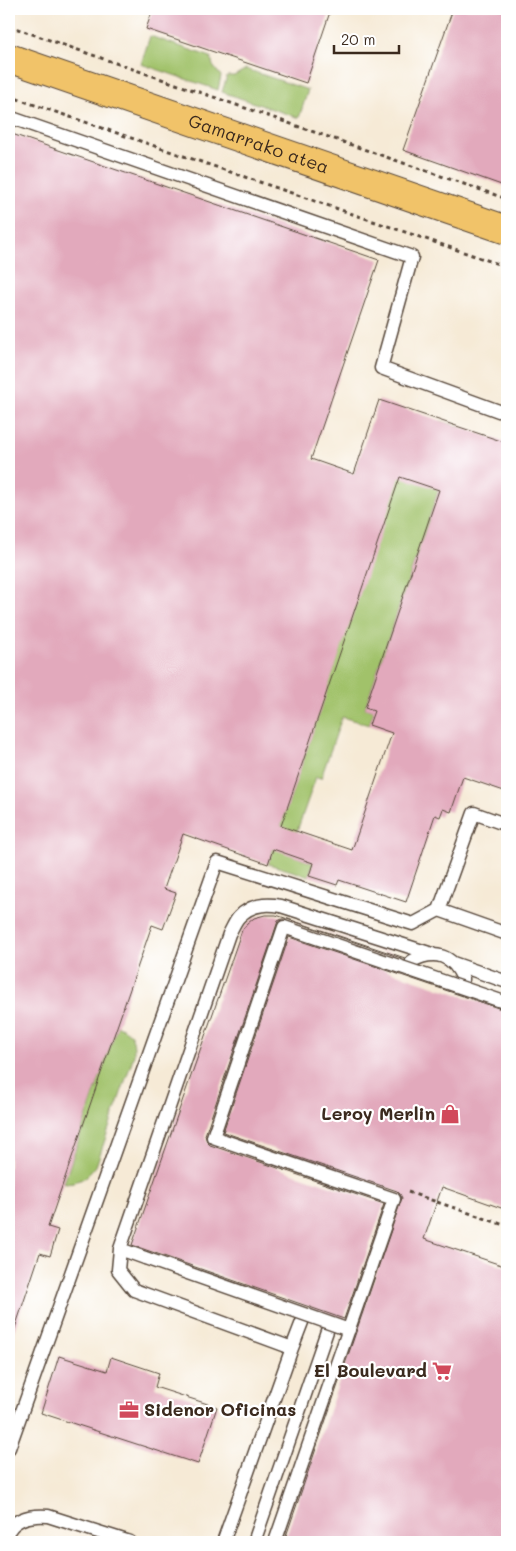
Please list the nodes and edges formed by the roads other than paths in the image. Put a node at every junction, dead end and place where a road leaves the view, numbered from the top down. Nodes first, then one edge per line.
1 (9, 58) edge
2 (9, 117) edge
3 (507, 230) edge
4 (507, 414) edge
5 (507, 824) edge
6 (439, 910) junction
7 (507, 934) edge
8 (432, 954) junction
9 (412, 960) dead end
10 (453, 963) junction
11 (463, 979) dead end
12 (507, 982) edge
13 (507, 1003) edge
14 (120, 1248) junction
15 (302, 1322) dead end
16 (349, 1330) junction
17 (328, 1331) dead end
18 (292, 1348) junction
19 (9, 1448) edge
20 (9, 1530) edge
21 (130, 1542) edge
22 (223, 1542) edge
23 (254, 1542) edge
24 (275, 1542) edge

1 - 3 main road, Gamarrako atea
2 - 4 lane
5 - 6 lane
6 - 7 lane
6 - 19 lane
8 - 9 lane
8 - 10 lane
8 - 14 lane
10 - 11 lane
10 - 12 lane
13 - 16 lane, bridge
14 - 16 lane, bridge
14 - 18 lane
15 - 18 lane
16 - 24 lane, bridge
17 - 23 lane
18 - 22 lane
20 - 21 lane

